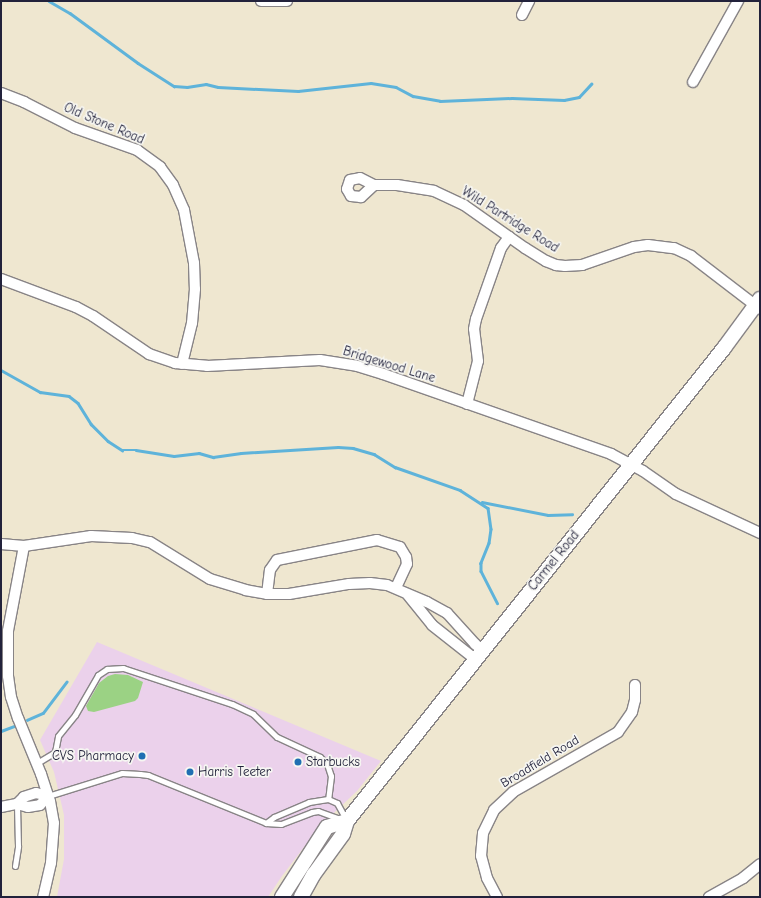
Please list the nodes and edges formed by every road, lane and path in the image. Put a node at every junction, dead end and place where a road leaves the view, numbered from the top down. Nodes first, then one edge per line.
1 (261, 1) edge
2 (287, 1) edge
3 (530, 1) edge
4 (738, 1) edge
5 (522, 15) dead end
6 (693, 82) dead end
7 (1, 93) edge
8 (374, 185) dead end
9 (509, 237) junction
10 (1, 279) edge
11 (758, 305) edge
12 (182, 364) junction
13 (467, 404) junction
14 (631, 464) junction
15 (760, 533) edge
16 (1, 544) edge
17 (24, 546) junction
18 (396, 588) junction
19 (267, 594) junction
20 (408, 595) junction
21 (479, 655) junction
22 (635, 685) dead end
23 (37, 763) junction
24 (48, 796) junction
25 (328, 799) junction
26 (17, 804) junction
27 (1, 807) edge
28 (347, 821) junction
29 (266, 823) junction
30 (760, 864) edge
31 (15, 866) dead end
32 (43, 897) edge
33 (282, 897) edge
34 (302, 897) edge
35 (497, 897) edge
36 (708, 897) edge

1 - 2 street
3 - 5 street
4 - 6 street
7 - 12 street, Old Stone Road
8 - 9 street, Wild Partridge Road
9 - 11 street, Wild Partridge Road
9 - 13 street
10 - 12 street, Bridgewood Lane
11 - 14 main road, Carmel Road
12 - 13 street, Bridgewood Lane
13 - 14 street, Bridgewood Lane
14 - 15 street, Bridgewood Lane
14 - 21 main road, Carmel Road
16 - 17 street
17 - 19 street
17 - 23 street
18 - 19 street
18 - 19 street
18 - 20 street
20 - 21 street
20 - 21 street
21 - 28 main road, Carmel Road
22 - 35 street, Broadfield Road
23 - 24 street
23 - 25 lane
24 - 26 street
24 - 29 lane
24 - 32 street
25 - 28 lane
25 - 29 lane
26 - 27 street
26 - 31 lane
28 - 29 lane
28 - 33 main road
28 - 34 main road, Carmel Road
30 - 36 street

